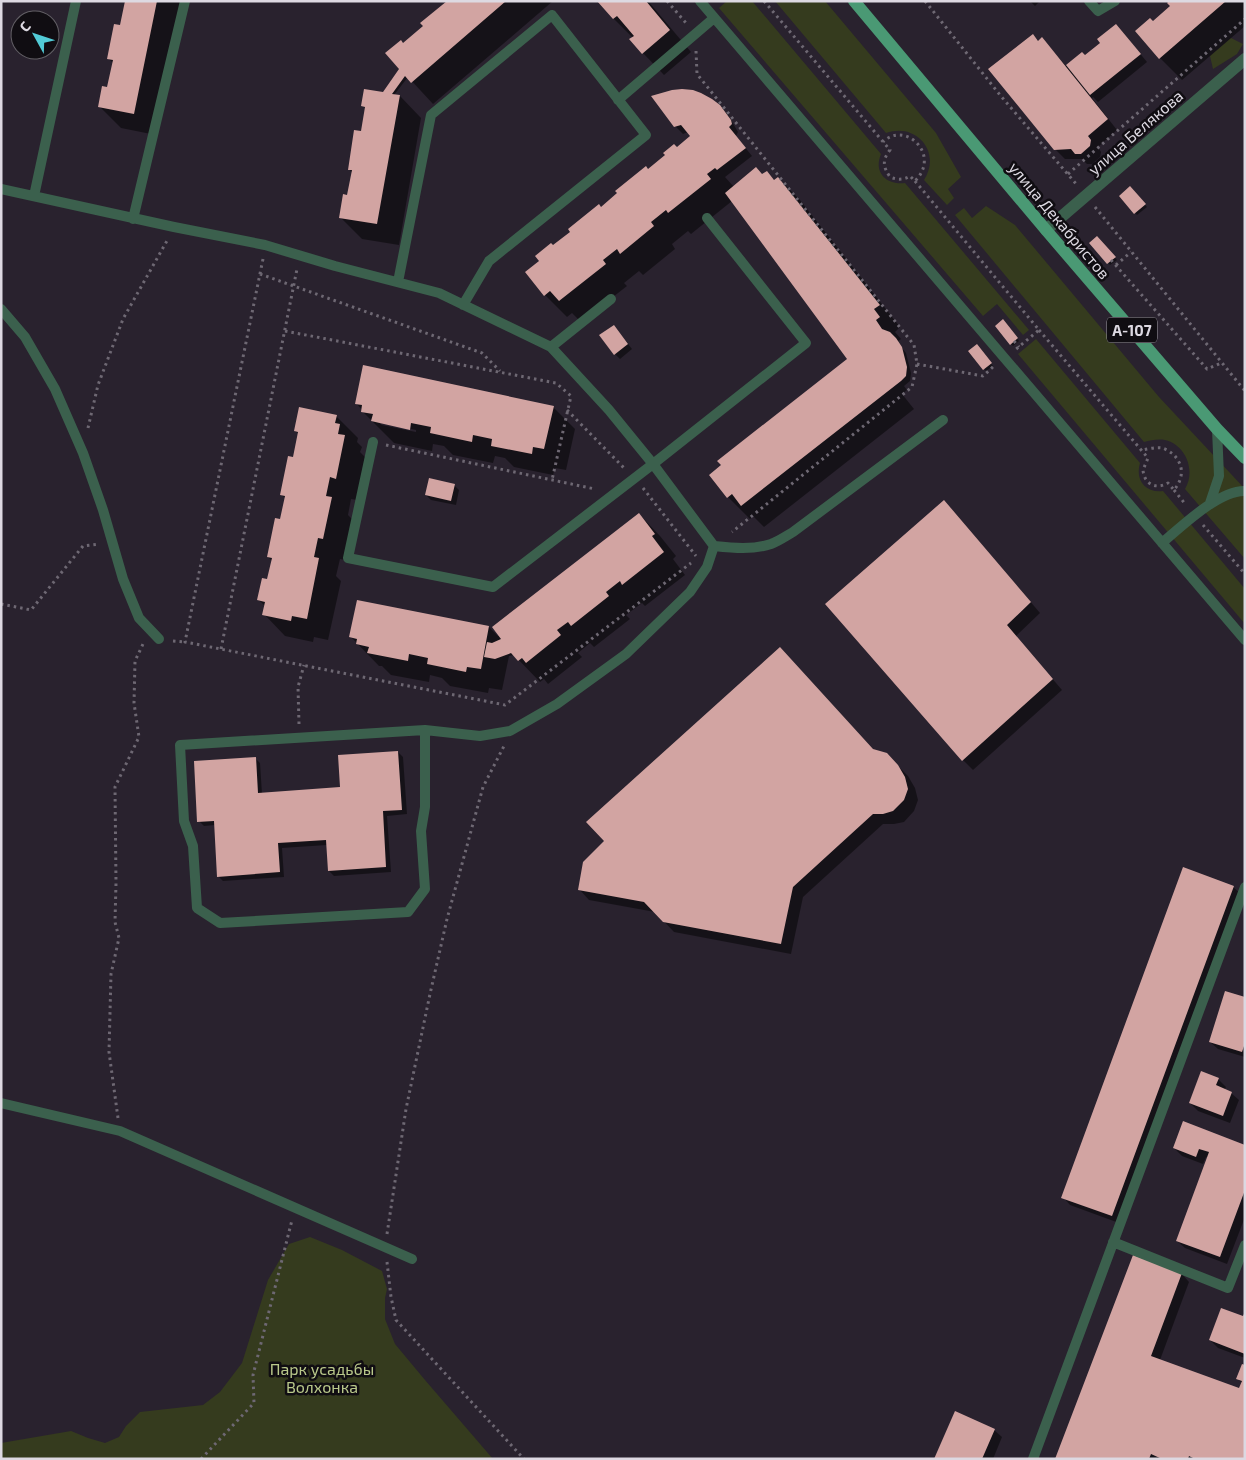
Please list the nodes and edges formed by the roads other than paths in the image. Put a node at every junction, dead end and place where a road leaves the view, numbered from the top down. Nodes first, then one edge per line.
1 (76, 1) edge
2 (185, 1) edge
3 (700, 1) edge
4 (854, 1) edge
5 (1089, 1) edge
6 (1115, 1) edge
7 (714, 18) junction
8 (1245, 59) edge
9 (618, 100) junction
10 (1, 189) edge
11 (34, 196) junction
12 (133, 218) junction
13 (707, 218) dead end
14 (1046, 230) junction
15 (398, 282) junction
16 (611, 299) dead end
17 (463, 305) junction
18 (1, 310) edge
19 (551, 347) junction
20 (943, 420) dead end
21 (1217, 429) junction
22 (373, 442) road end
23 (1245, 458) edge
24 (653, 464) junction
25 (1245, 491) edge
26 (1210, 503) junction
27 (1162, 542) junction
28 (714, 546) junction
29 (159, 639) dead end
30 (1245, 640) edge
31 (425, 730) junction
32 (1245, 887) edge
33 (1, 1103) edge
34 (1113, 1242) junction
35 (1245, 1245) edge
36 (412, 1259) dead end
37 (1033, 1459) edge

1 - 11 lane
2 - 12 lane
3 - 7 lane
4 - 14 main road, улица Декабристов / А-107
5 - 6 lane
7 - 9 lane
7 - 27 lane
8 - 14 street, улица Белякова
9 - 15 lane
9 - 17 lane
10 - 11 lane
11 - 12 lane
12 - 15 lane
13 - 24 lane
14 - 21 main road, улица Декабристов / А-107
15 - 17 lane
16 - 19 lane
17 - 19 lane
18 - 29 lane
19 - 24 lane
20 - 28 lane
21 - 23 main road, улица Декабристов / А-107
21 - 26 lane
22 - 24 lane
24 - 28 lane
25 - 26 lane
26 - 27 lane
27 - 30 lane
28 - 31 lane
31 - 31 lane
32 - 34 lane
33 - 36 lane
34 - 35 lane
34 - 37 lane

